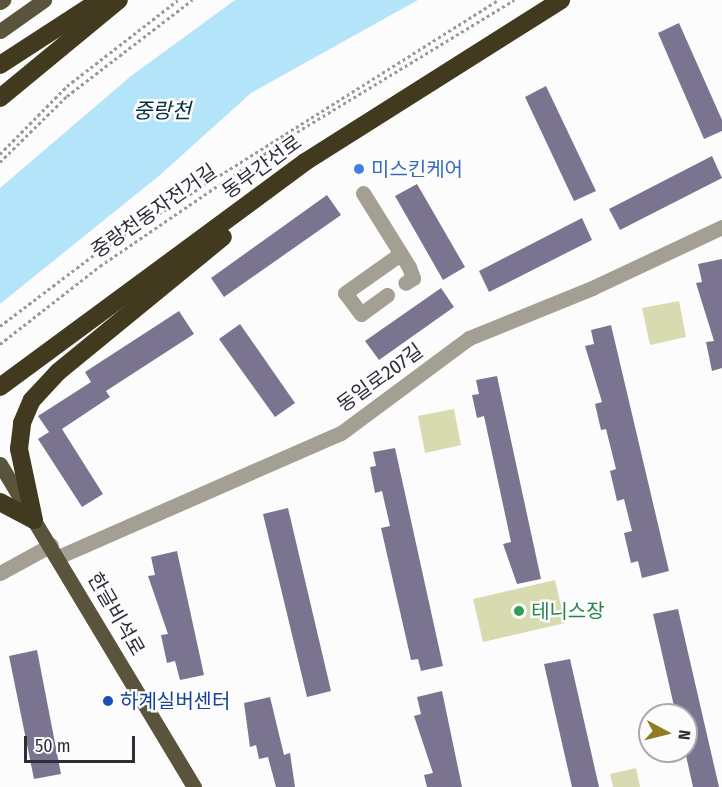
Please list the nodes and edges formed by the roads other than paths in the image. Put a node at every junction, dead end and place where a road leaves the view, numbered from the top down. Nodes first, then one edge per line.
1 (44, 0) edge
2 (100, 0) edge
3 (119, 0) edge
4 (561, 0) edge
5 (0, 32) edge
6 (47, 61) junction
7 (0, 65) edge
8 (0, 87) edge
9 (0, 98) edge
10 (305, 162) junction
11 (363, 193) dead end
12 (722, 227) edge
13 (400, 254) junction
14 (405, 283) dead end
15 (387, 295) dead end
16 (0, 387) edge
17 (0, 464) edge
18 (0, 502) edge
19 (34, 520) junction
20 (54, 551) junction
21 (0, 573) edge
22 (194, 787) edge

1 - 5 main road
2 - 7 highway
3 - 6 highway
4 - 10 highway, 동부간선로
6 - 8 highway
6 - 9 highway
10 - 16 highway, 동부간선로
10 - 19 highway
11 - 13 street
12 - 20 street, 동일로207길
13 - 14 street
13 - 15 street
17 - 19 main road, 한글비석로
18 - 19 highway
19 - 20 main road, 한글비석로
20 - 21 street, 동일로207길
20 - 22 main road, 한글비석로

